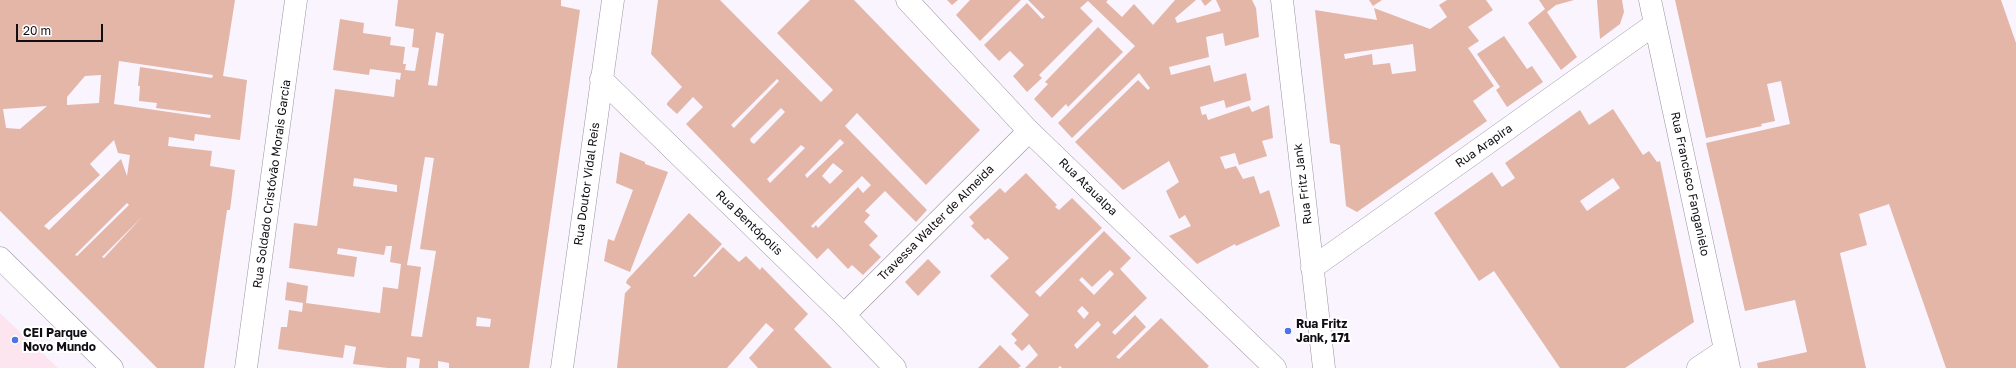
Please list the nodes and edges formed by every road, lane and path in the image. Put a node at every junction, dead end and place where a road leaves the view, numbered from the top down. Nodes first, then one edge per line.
1 (296, 0) edge
2 (613, 0) edge
3 (907, 0) edge
4 (1282, 0) edge
5 (1650, 0) edge
6 (1655, 24) junction
7 (601, 79) junction
8 (1029, 131) junction
9 (0, 258) edge
10 (1312, 268) junction
11 (844, 315) junction
12 (1727, 359) edge
13 (112, 368) edge
14 (246, 368) edge
15 (562, 368) edge
16 (895, 368) edge
17 (1275, 368) edge
18 (1324, 368) edge
19 (1698, 368) edge

1 - 14 street, Rua Soldado Cristóvão Morais Garcia
2 - 7 street, Rua Doutor Vidal Reis
3 - 8 street, Rua Ataualpa
4 - 10 street, Rua Fritz Jank
5 - 6 street, Rua Francisco Fanganielo
6 - 10 street, Rua Arapira
6 - 12 street, Rua Francisco Fanganielo
7 - 11 street, Rua Bentópolis
7 - 15 street, Rua Doutor Vidal Reis
8 - 11 street, Travessa Walter de Almeida
8 - 17 street, Rua Ataualpa
9 - 13 street
10 - 18 street, Rua Fritz Jank
11 - 16 street, Rua Bentópolis
12 - 19 street

